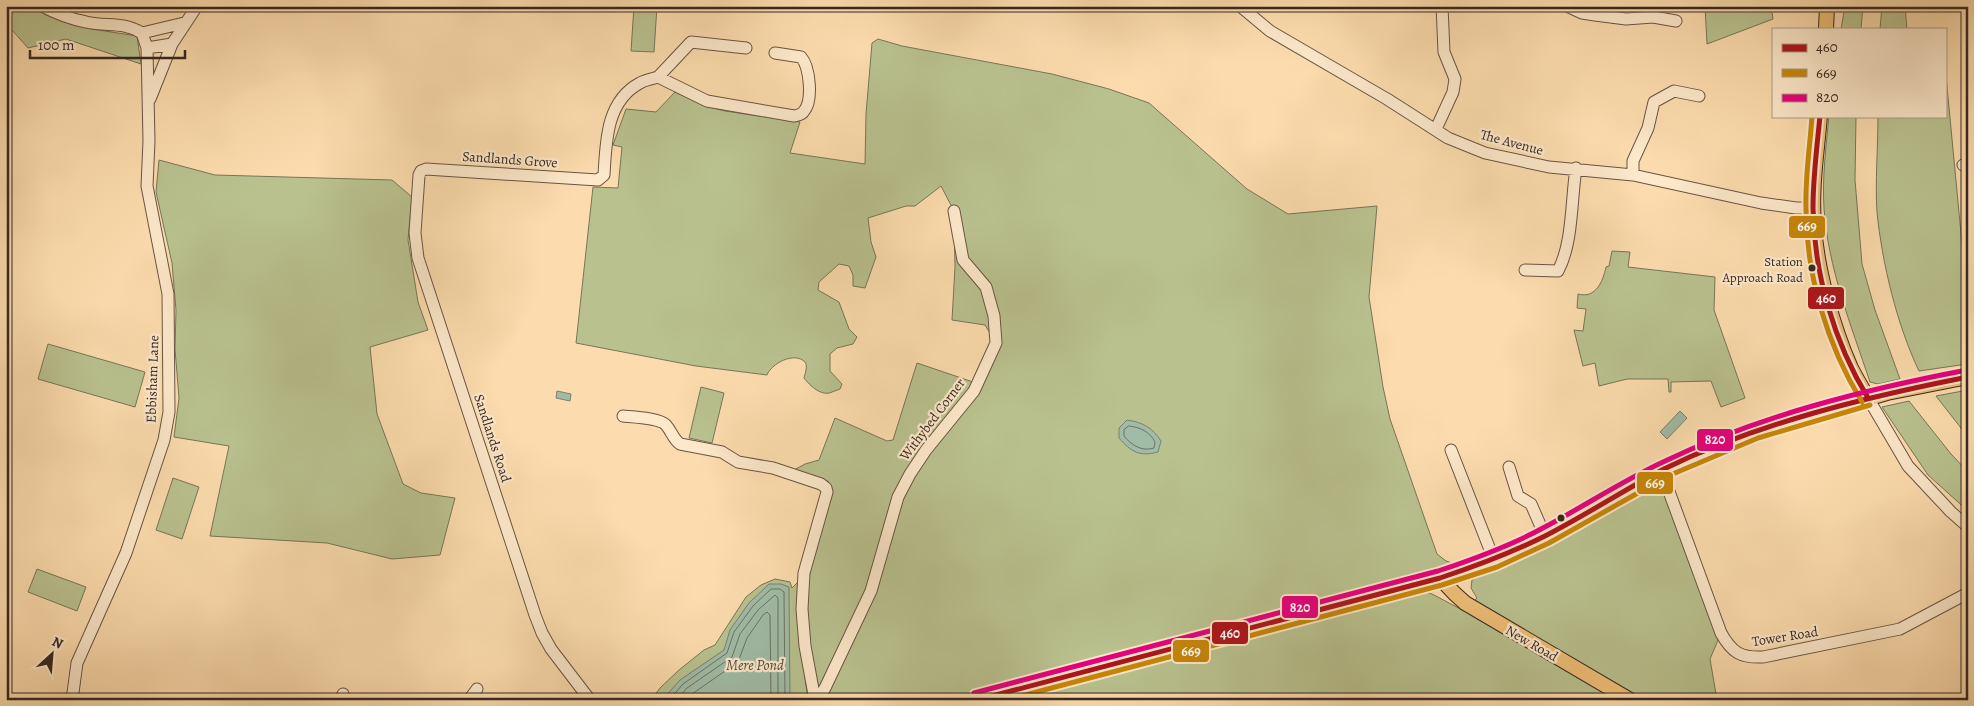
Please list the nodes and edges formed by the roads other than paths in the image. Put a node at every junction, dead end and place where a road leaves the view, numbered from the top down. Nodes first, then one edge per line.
1 (42, 6) edge
2 (196, 6) edge
3 (1240, 6) edge
4 (1442, 6) edge
5 (1567, 6) edge
6 (1828, 6) edge
7 (1676, 21) dead end
8 (184, 23) junction
9 (1826, 28) edge
10 (142, 33) junction
11 (172, 44) junction
12 (147, 48) junction
13 (746, 48) dead end
14 (775, 53) dead end
15 (658, 77) junction
16 (1699, 96) dead end
17 (148, 106) junction
18 (1820, 118) edge
19 (1436, 129) junction
20 (1576, 168) junction
21 (421, 171) joint
22 (1633, 175) junction
23 (1813, 208) junction
24 (954, 211) dead end
25 (1525, 270) dead end
26 (1967, 377) edge
27 (1868, 398) junction
28 (623, 416) dead end
29 (1451, 450) dead end
30 (1509, 467) dead end
31 (1665, 469) junction
32 (1968, 527) edge
33 (1545, 536) junction
34 (1494, 560) junction
35 (1440, 578) junction
36 (1968, 593) edge
37 (477, 689) dead end
38 (74, 699) edge
39 (469, 700) edge
40 (590, 700) edge
41 (816, 700) edge
42 (976, 700) edge
43 (1630, 700) edge

1 - 10 street
2 - 8 street, Ebbisham Lane
3 - 19 street, The Avenue
4 - 19 street
5 - 7 street
6 - 9 main road
8 - 10 street
8 - 11 street, Ebbisham Lane
10 - 12 street, Ebbisham Lane
11 - 12 street
11 - 17 street, Ebbisham Lane
12 - 17 street, Ebbisham Lane
13 - 15 street
14 - 15 street
15 - 21 street, Sandlands Grove
16 - 22 street
17 - 38 street, Ebbisham Lane
18 - 23 main road
19 - 20 street, The Avenue
20 - 22 street, The Avenue
20 - 25 street
21 - 40 street, Sandlands Road
22 - 23 street, The Avenue
23 - 27 main road
24 - 41 street, Withybed Corner
26 - 27 main road
27 - 31 main road
27 - 32 street
28 - 41 street, Withybed Corner
29 - 34 street
30 - 33 street
31 - 33 main road
31 - 36 street, Tower Road
33 - 34 main road
34 - 35 main road
35 - 42 main road
35 - 43 main road, New Road
37 - 39 street

